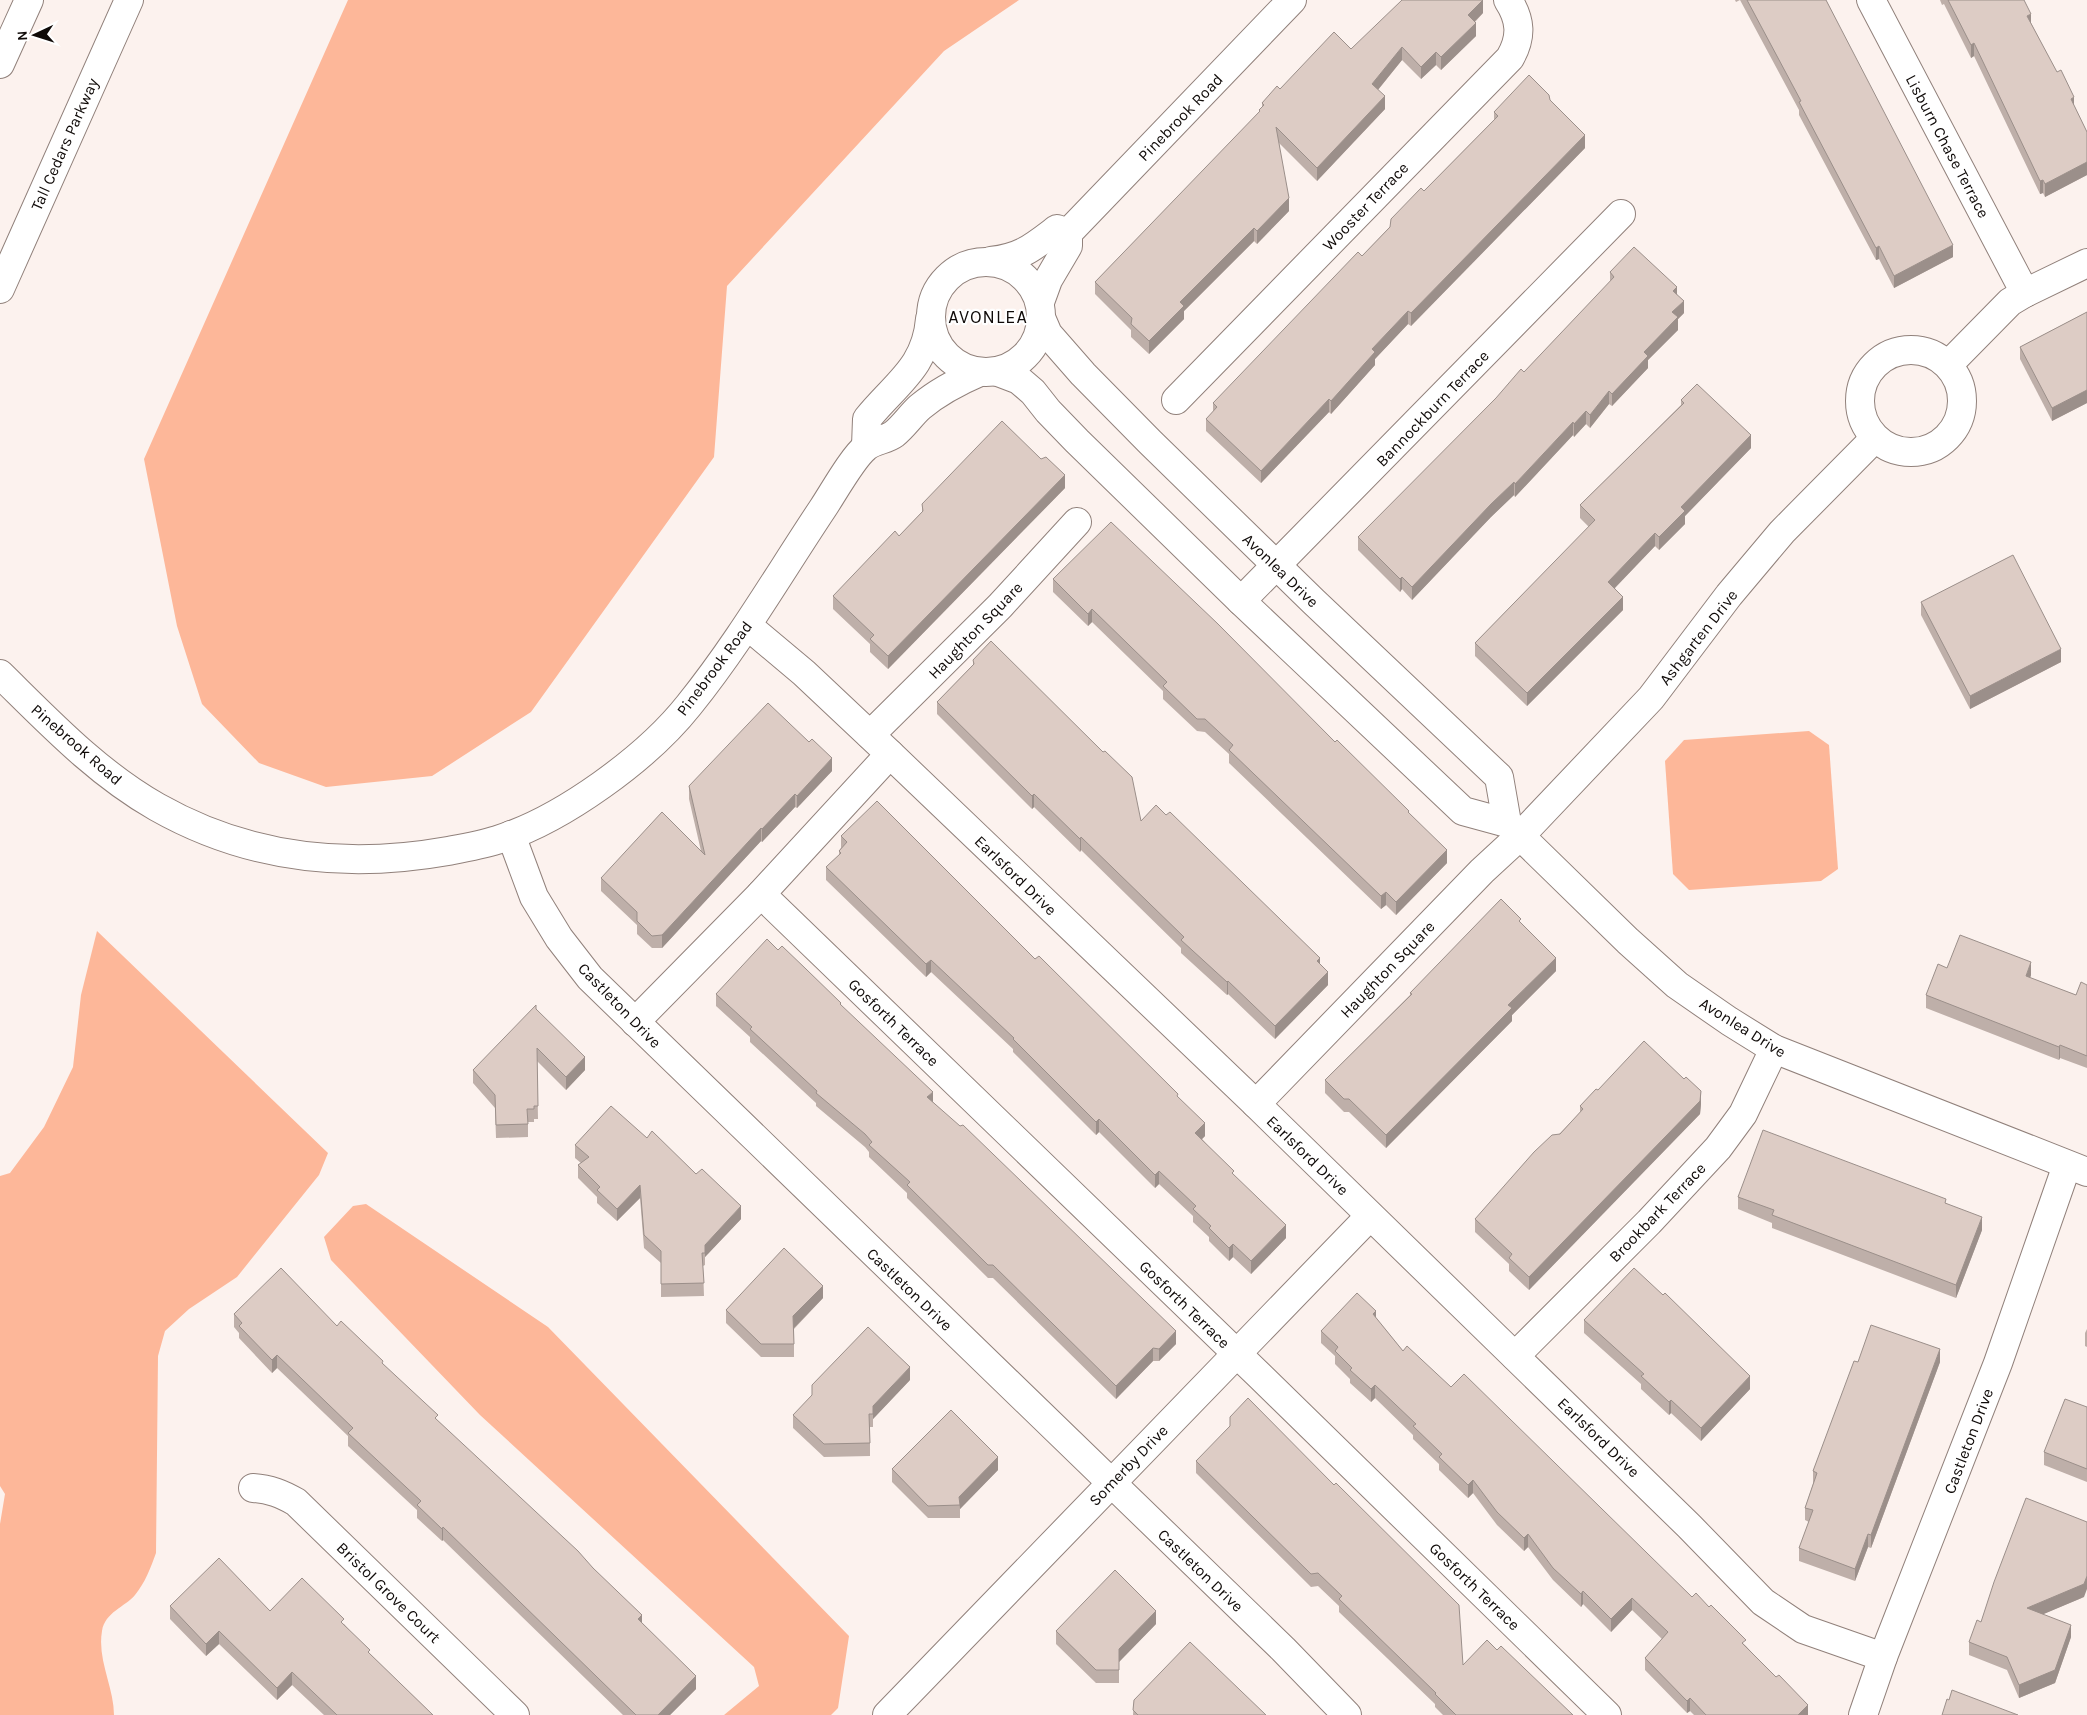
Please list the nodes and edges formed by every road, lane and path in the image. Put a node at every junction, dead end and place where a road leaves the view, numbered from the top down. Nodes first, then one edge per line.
1 (29, 0) edge
2 (129, 0) edge
3 (1292, 0) edge
4 (1508, 0) edge
5 (1871, 0) edge
6 (0, 64) edge
7 (1622, 214) dead end
8 (1068, 233) junction
9 (991, 261) junction
10 (2087, 262) edge
11 (0, 290) edge
12 (2025, 293) junction
13 (1041, 311) junction
14 (931, 314) junction
15 (1948, 365) junction
16 (989, 372) junction
17 (1176, 400) dead end
18 (1875, 438) junction
19 (866, 446) junction
20 (1077, 522) dead end
21 (1277, 566) junction
22 (1241, 601) junction
23 (748, 626) junction
24 (0, 674) edge
25 (870, 735) junction
26 (890, 754) junction
27 (1514, 829) junction
28 (511, 835) junction
29 (761, 894) junction
30 (635, 1022) junction
31 (1774, 1050) junction
32 (1256, 1104) junction
33 (2077, 1168) edge
34 (1370, 1216) junction
35 (1237, 1354) junction
36 (1515, 1356) junction
37 (1112, 1482) junction
38 (253, 1488) dead end
39 (1883, 1657) junction
40 (515, 1715) edge
41 (887, 1715) edge
42 (1347, 1715) edge
43 (1607, 1715) edge
44 (1863, 1715) edge

1 - 6 street
2 - 11 street, Tall Cedars Parkway
3 - 8 street, Pinebrook Road
4 - 17 street, Wooster Terrace
5 - 12 street, Lisburn Chase Terrace
7 - 21 street, Bannockburn Terrace
8 - 9 street
8 - 13 street, Pinebrook Road
9 - 13 street
9 - 14 street
10 - 12 street
12 - 15 street
13 - 16 street
13 - 21 street, Avonlea Drive
14 - 16 street
14 - 19 street
15 - 18 street
15 - 18 street
16 - 19 street
16 - 22 street
18 - 27 street, Ashgarten Drive
19 - 23 street, Pinebrook Road
20 - 25 street, Haughton Square
21 - 22 street, Bannockburn Terrace
21 - 27 street, Avonlea Drive
22 - 27 street
23 - 25 street, Earlsford Drive
23 - 28 street, Pinebrook Road
24 - 28 street, Pinebrook Road
25 - 26 street, Earlsford Drive
26 - 29 street
26 - 32 street, Earlsford Drive
27 - 31 street, Avonlea Drive
27 - 32 street, Haughton Square
28 - 30 street, Castleton Drive
29 - 30 street
29 - 35 street, Gosforth Terrace
30 - 37 street, Castleton Drive
31 - 33 street, Avonlea Drive
31 - 36 street, Brookbark Terrace
32 - 34 street, Earlsford Drive
33 - 39 street, Castleton Drive
34 - 35 street, Somerby Drive
34 - 36 street, Earlsford Drive
35 - 37 street, Somerby Drive
35 - 43 street, Gosforth Terrace
36 - 39 street, Earlsford Drive
37 - 41 street, Somerby Drive
37 - 42 street, Castleton Drive
38 - 40 street, Bristol Grove Court
39 - 44 street, Castleton Drive

